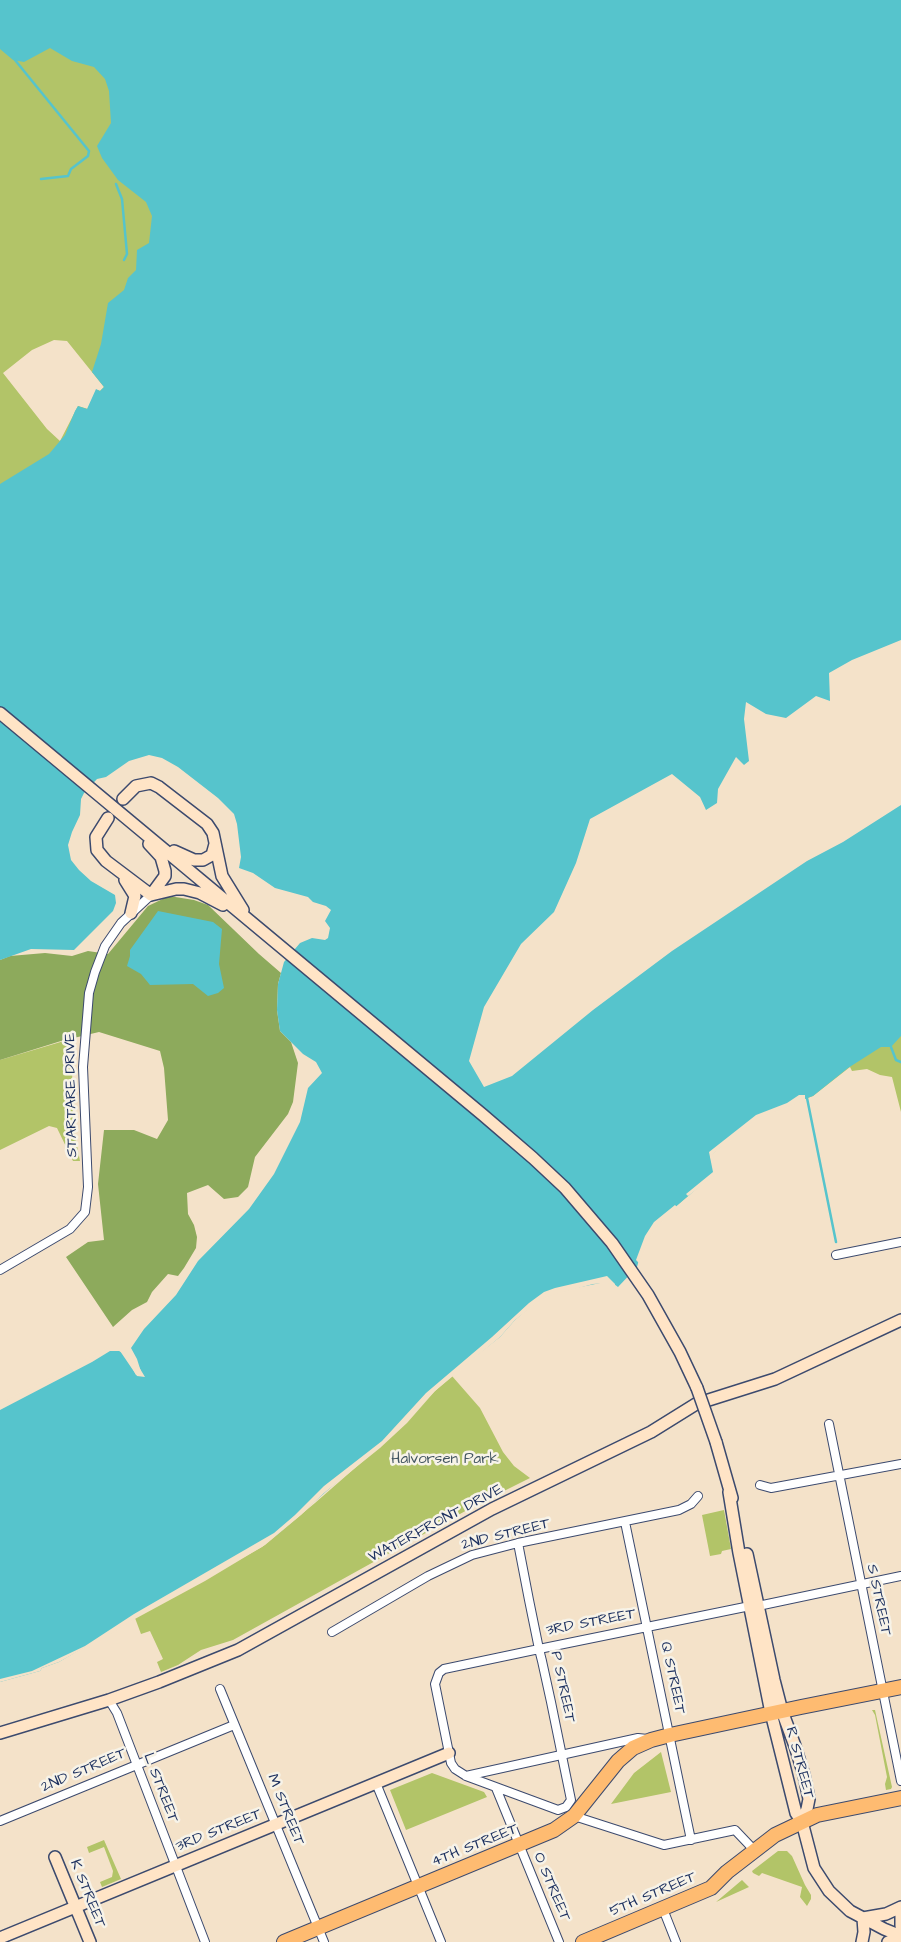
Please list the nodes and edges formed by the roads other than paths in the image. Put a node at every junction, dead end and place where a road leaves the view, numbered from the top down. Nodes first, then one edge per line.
1 (0, 713) edge
2 (123, 799) dead end
3 (120, 812) junction
4 (108, 818) dead end
5 (154, 841) junction
6 (215, 844) junction
7 (118, 871) junction
8 (151, 895) junction
9 (131, 913) junction
10 (251, 922) junction
11 (901, 1242) edge
12 (836, 1255) dead end
13 (0, 1270) edge
14 (901, 1320) edge
15 (881, 1330) junction
16 (901, 1330) edge
17 (829, 1424) dead end
18 (901, 1464) edge
19 (840, 1476) junction
20 (760, 1485) dead end
21 (698, 1496) dead end
22 (625, 1522) junction
23 (518, 1543) junction
24 (901, 1576) edge
25 (861, 1584) junction
26 (754, 1606) junction
27 (647, 1627) junction
28 (332, 1632) dead end
29 (539, 1649) junction
30 (901, 1687) edge
31 (220, 1689) dead end
32 (883, 1691) junction
33 (109, 1700) junction
34 (776, 1712) junction
35 (234, 1725) junction
36 (0, 1733) edge
37 (670, 1735) junction
38 (651, 1740) junction
39 (449, 1753) junction
40 (562, 1756) junction
41 (137, 1764) junction
42 (466, 1776) junction
43 (901, 1781) edge
44 (376, 1782) junction
45 (496, 1788) junction
46 (901, 1798) edge
47 (570, 1811) junction
48 (0, 1821) edge
49 (802, 1822) junction
50 (275, 1824) junction
51 (691, 1840) junction
52 (518, 1845) junction
53 (755, 1851) junction
54 (55, 1857) dead end
55 (174, 1866) junction
56 (418, 1886) junction
57 (76, 1907) junction
58 (901, 1908) edge
59 (663, 1909) junction
60 (901, 1915) edge
61 (863, 1918) junction
62 (901, 1926) edge
63 (318, 1928) junction
64 (901, 1937) edge
65 (0, 1938) edge
66 (90, 1942) edge
67 (206, 1942) edge
68 (284, 1942) edge
69 (324, 1942) edge
70 (441, 1942) edge
71 (559, 1942) edge
72 (583, 1942) edge
73 (676, 1942) edge
74 (862, 1942) edge
75 (888, 1942) edge

1 - 3 main road
2 - 6 main road
3 - 5 main road
3 - 8 main road
4 - 7 main road
5 - 6 main road
5 - 10 main road
6 - 10 main road
7 - 8 main road
7 - 9 main road
8 - 9 street, STARTARE DRIVE
8 - 10 main road
9 - 13 street, STARTARE DRIVE
10 - 26 main road, R STREET, bridge
11 - 12 street
14 - 15 main road, WATERFRONT DRIVE
15 - 16 main road, WATERFRONT DRIVE
15 - 33 main road, WATERFRONT DRIVE
17 - 19 street, S STREET
18 - 19 street
19 - 20 street
19 - 25 street, S STREET
21 - 22 street, 2ND STREET
22 - 23 street, 2ND STREET
22 - 27 street, Q STREET
23 - 28 street, 2ND STREET
23 - 29 street, P STREET
24 - 25 street, 3RD STREET
25 - 26 street, 3RD STREET
25 - 32 street, S STREET
26 - 27 street, 3RD STREET
26 - 34 main road, R STREET
27 - 29 street, 3RD STREET
27 - 37 street, Q STREET
29 - 39 street, 3RD STREET
29 - 40 street, P STREET
30 - 32 highway, 4TH STREET
31 - 35 street, M STREET
32 - 34 highway, 4TH STREET
32 - 43 street, S STREET
33 - 36 main road, WATERFRONT DRIVE
33 - 41 street, L STREET
34 - 37 highway, 4TH STREET
34 - 49 main road, R STREET
34 - 49 main road, R STREET
35 - 41 street, 2ND STREET
35 - 50 street, M STREET
37 - 38 highway, 4TH STREET
37 - 51 street, Q STREET
38 - 40 street, 4TH STREET
38 - 47 highway, 4TH STREET
39 - 42 street
39 - 44 main road, 3RD STREET
40 - 42 street, 4TH STREET
40 - 47 street, P STREET
41 - 48 street, 2ND STREET
41 - 55 street, L STREET
42 - 45 street
44 - 50 main road, 3RD STREET
44 - 56 street
45 - 47 street
45 - 52 street, O STREET
46 - 49 highway, 5TH STREET
47 - 51 street
47 - 52 highway, 4TH STREET
49 - 53 highway, 5TH STREET
49 - 61 main road
50 - 55 main road, 3RD STREET
50 - 63 street, M STREET
51 - 53 street
52 - 56 highway, 4TH STREET
52 - 71 street, O STREET
53 - 59 highway, 5TH STREET
54 - 57 main road, K STREET
55 - 57 main road, 3RD STREET
55 - 67 street, L STREET
56 - 63 highway, 4TH STREET
56 - 70 street
57 - 65 main road, 3RD STREET
57 - 66 main road, K STREET
58 - 61 main road
59 - 72 highway, 5TH STREET
59 - 73 street
60 - 62 main road
61 - 64 main road
61 - 74 main road
63 - 68 highway, 4TH STREET
63 - 69 street, M STREET
64 - 75 main road

